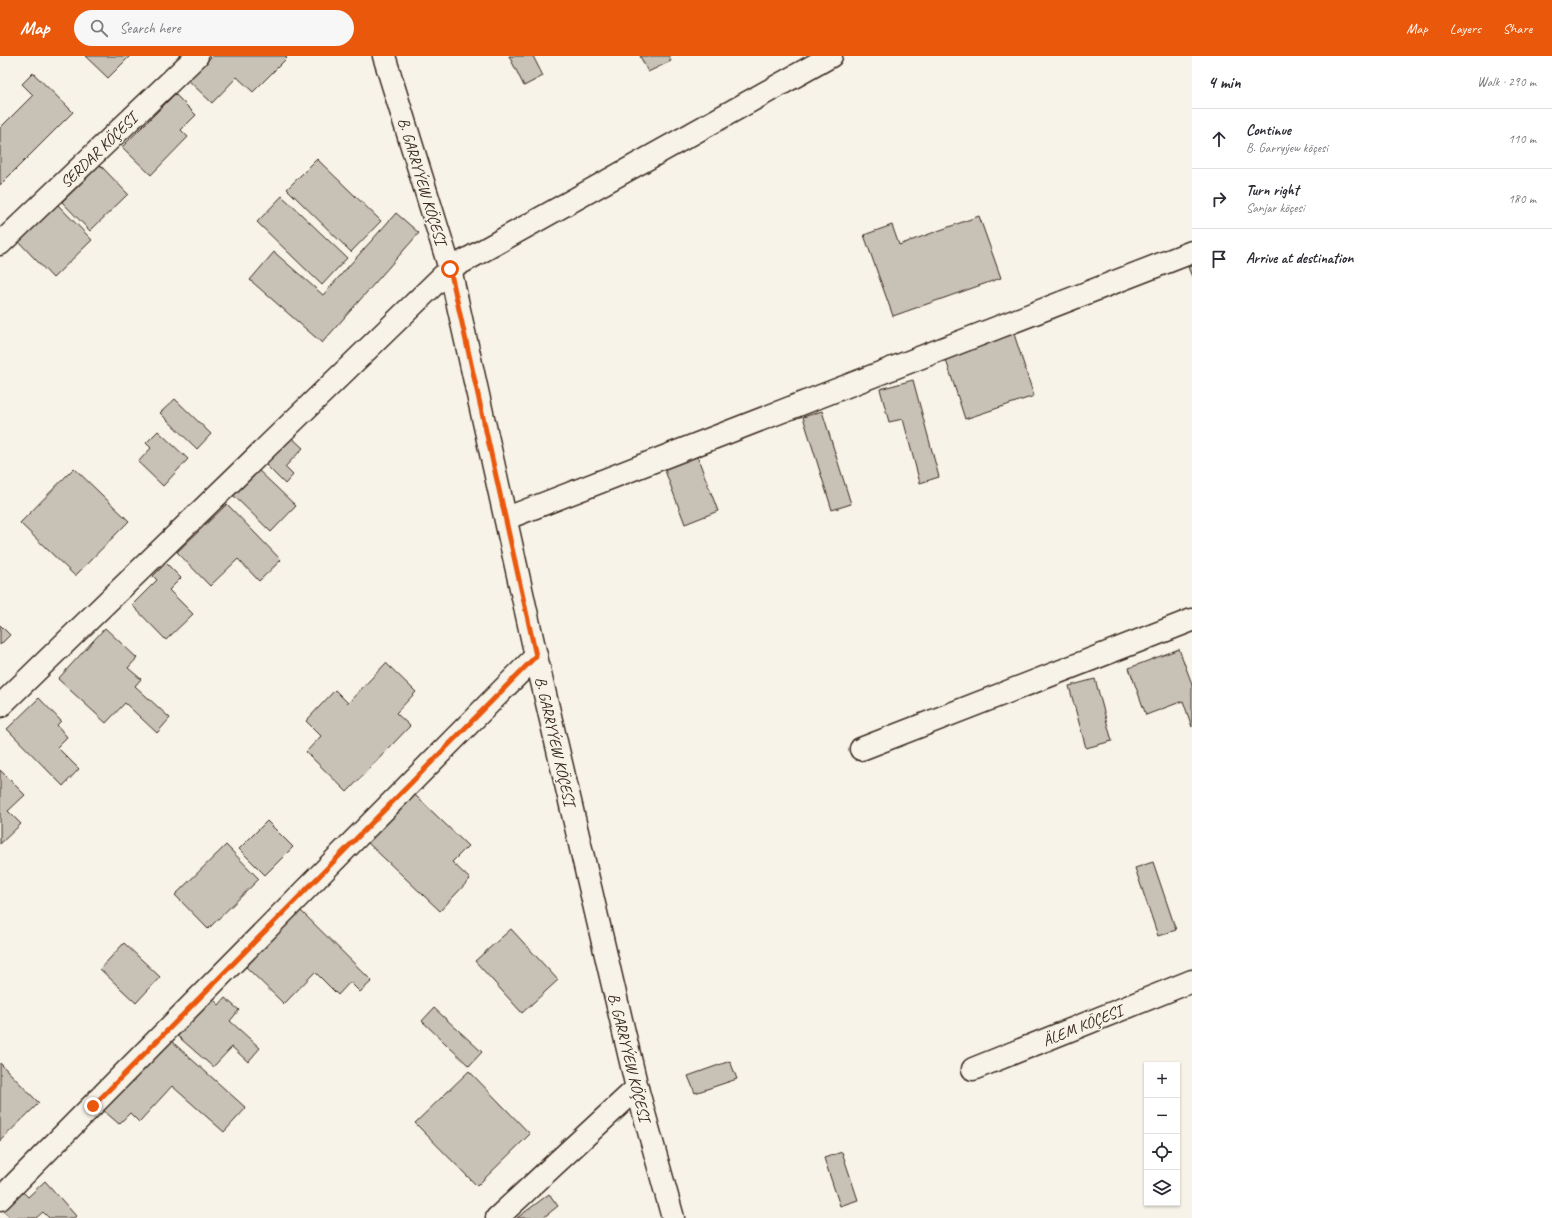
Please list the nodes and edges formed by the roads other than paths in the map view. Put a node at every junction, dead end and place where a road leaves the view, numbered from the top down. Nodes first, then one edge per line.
1 (197, 56) edge
2 (384, 56) edge
3 (832, 56) edge
4 (0, 244) edge
5 (1192, 252) edge
6 (450, 269) junction
7 (507, 518) junction
8 (1192, 620) edge
9 (536, 656) junction
10 (0, 706) edge
11 (861, 749) dead end
12 (1192, 981) edge
13 (973, 1069) dead end
14 (637, 1088) junction
15 (0, 1199) edge
16 (497, 1218) edge
17 (673, 1218) edge

1 - 4 street, SERDAR KÖÇESI
2 - 6 street, B. GARRYÝEW KÖÇESI
3 - 6 street
5 - 7 street
6 - 7 street, B. GARRYÝEW KÖÇESI
6 - 10 street
7 - 9 street, B. GARRYÝEW KÖÇESI
8 - 11 street
9 - 14 street, B. GARRYÝEW KÖÇESI
9 - 15 street
12 - 13 street, ÄLEM KÖÇESI
14 - 16 street
14 - 17 street, B. GARRYÝEW KÖÇESI

